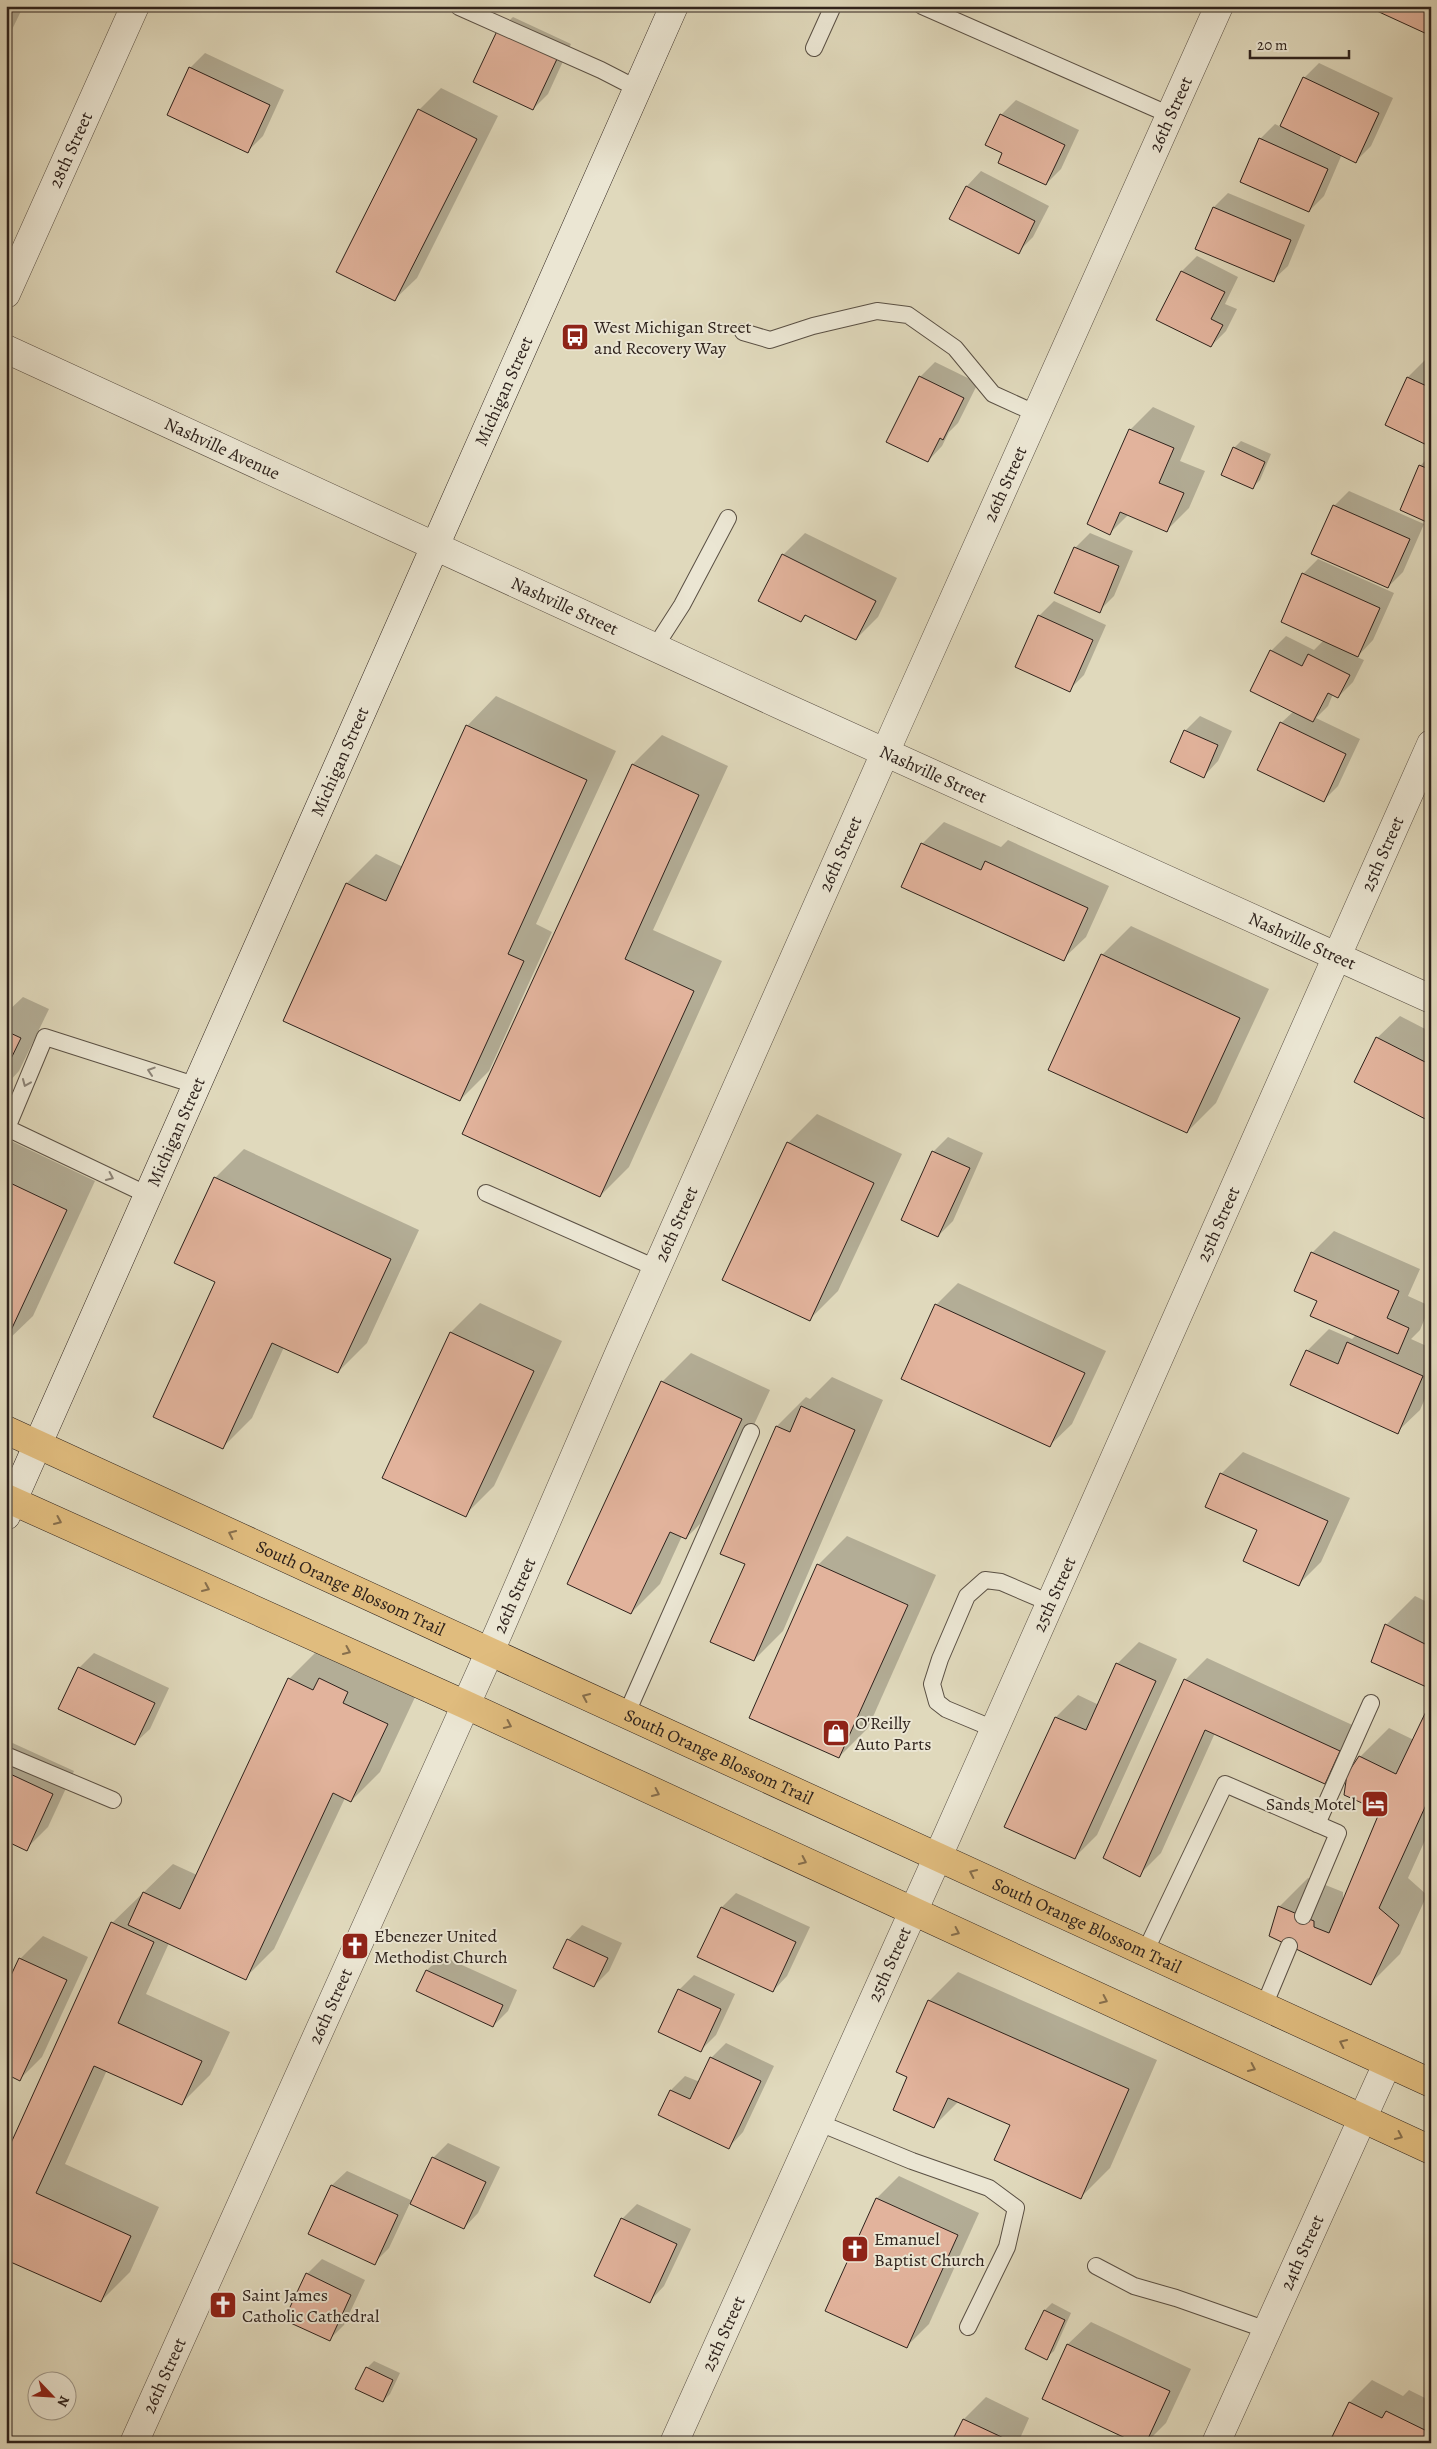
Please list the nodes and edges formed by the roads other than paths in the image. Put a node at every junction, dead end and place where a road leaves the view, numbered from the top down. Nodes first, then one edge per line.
1 (135, 6) edge
2 (674, 6) edge
3 (833, 6) edge
4 (922, 6) edge
5 (1220, 6) edge
6 (459, 7) edge
7 (814, 48) dead end
8 (638, 89) junction
9 (1170, 115) junction
10 (6, 294) edge
11 (743, 332) dead end
12 (6, 349) edge
13 (1037, 414) junction
14 (728, 518) dead end
15 (437, 547) junction
16 (655, 647) junction
17 (1431, 744) edge
18 (885, 752) junction
19 (1337, 956) junction
20 (1431, 999) edge
21 (198, 1086) junction
22 (6, 1128) edge
23 (486, 1193) dead end
24 (150, 1196) junction
25 (656, 1268) junction
26 (6, 1430) edge
27 (751, 1432) dead end
28 (39, 1445) junction
29 (9, 1505) edge
30 (1050, 1603) junction
31 (488, 1652) junction
32 (1371, 1703) dead end
33 (464, 1704) junction
34 (626, 1715) junction
35 (994, 1729) junction
36 (6, 1755) edge
37 (113, 1800) dead end
38 (1317, 1824) junction
39 (937, 1857) junction
40 (912, 1912) junction
41 (1303, 1916) dead end
42 (1290, 1946) dead end
43 (1145, 1952) junction
44 (1264, 2006) junction
45 (1388, 2064) junction
46 (1431, 2083) edge
47 (1362, 2119) junction
48 (817, 2122) junction
49 (1431, 2150) edge
50 (1096, 2266) dead end
51 (968, 2327) dead end
52 (1267, 2330) junction
53 (134, 2443) edge
54 (674, 2443) edge
55 (1216, 2443) edge

1 - 10 street, 28th Street
2 - 8 street, Michigan Street
3 - 7 lane
4 - 9 lane
5 - 9 street, 26th Street
6 - 8 lane
8 - 15 street, Michigan Street
9 - 13 street, 26th Street
11 - 13 lane
12 - 15 street, Nashville Avenue
13 - 18 street, 26th Street
14 - 16 lane
15 - 16 street, Nashville Street
15 - 21 street, Michigan Street
16 - 18 street, Nashville Street
17 - 19 street, 25th Street
18 - 19 street, Nashville Street
18 - 25 street, 26th Street
19 - 20 street, Nashville Street
19 - 30 street, 25th Street
21 -> 22 lane
21 - 24 street, Michigan Street
22 -> 24 lane
23 - 25 lane
24 - 28 street, Michigan Street
25 - 31 street, 26th Street
26 - 28 main road, South Orange Blossom Trail
27 - 34 lane
28 - 29 street, Michigan Street
31 -> 28 main road, South Orange Blossom Trail
29 -> 33 main road
30 - 35 street, 25th Street
30 - 35 lane
31 - 33 street, 26th Street
34 -> 31 main road, South Orange Blossom Trail
32 - 38 lane
33 -> 40 main road
33 - 53 street, 26th Street
34 - 39 main road, South Orange Blossom Trail
35 - 39 street, 25th Street
36 - 37 lane
38 - 41 lane
38 - 43 lane
39 - 40 street, 25th Street
43 -> 39 main road, South Orange Blossom Trail
40 -> 47 main road
40 - 48 street, 25th Street
42 - 44 lane
43 - 44 main road, South Orange Blossom Trail
45 -> 44 main road, South Orange Blossom Trail
45 - 46 main road, South Orange Blossom Trail
45 - 47 street, 24th Street
47 -> 49 main road
47 - 52 street, 24th Street
48 - 51 lane
48 - 54 street, 25th Street
50 - 52 lane
52 - 55 street, 24th Street

